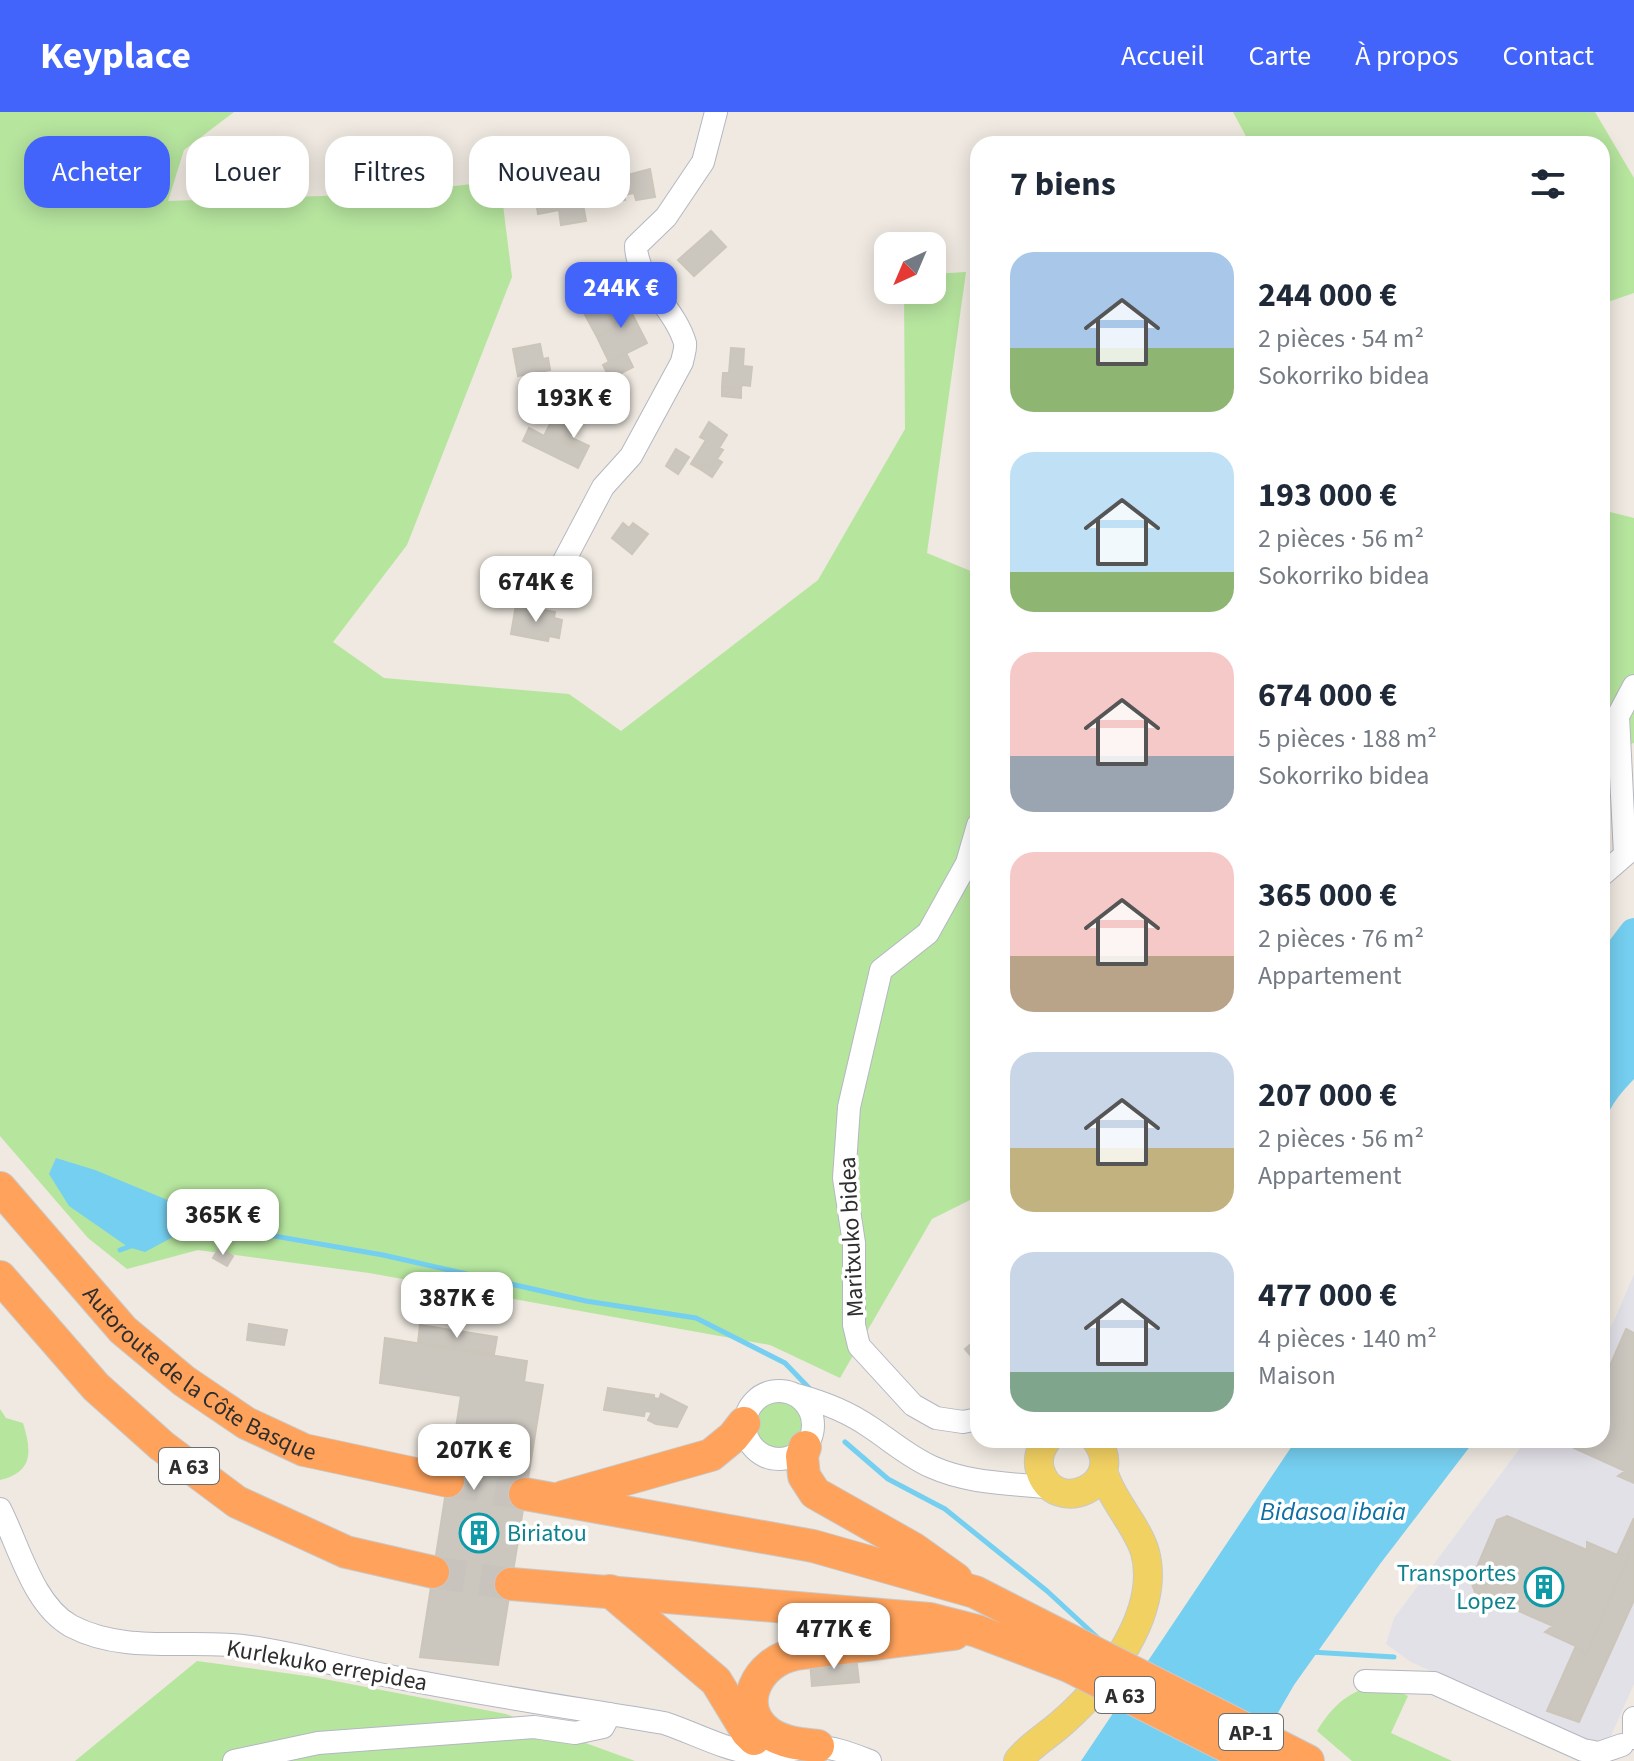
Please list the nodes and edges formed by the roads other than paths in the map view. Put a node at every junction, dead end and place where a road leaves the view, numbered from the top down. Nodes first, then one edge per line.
1 (716, 112) edge
2 (554, 580) dead end
3 (1634, 686) edge
4 (970, 853) edge
5 (1610, 868) edge
6 (0, 1188) edge
7 (0, 1277) edge
8 (797, 1395) junction
9 (970, 1421) edge
10 (744, 1423) junction
11 (869, 1426) junction
12 (808, 1443) junction
13 (1101, 1448) edge
14 (1043, 1449) edge
15 (1103, 1470) junction
16 (448, 1481) tunnel mouth
17 (1002, 1484) junction
18 (1052, 1488) junction
19 (1082, 1493) junction
20 (525, 1494) tunnel mouth
21 (557, 1499) junction
22 (0, 1509) edge
23 (1129, 1523) junction
24 (433, 1572) tunnel mouth
25 (511, 1584) tunnel mouth
26 (610, 1591) junction
27 (975, 1592) junction
28 (977, 1631) junction
29 (1076, 1657) junction
30 (1365, 1681) dead end
31 (1188, 1713) junction
32 (610, 1714) junction
33 (1627, 1741) edge
34 (717, 1744) junction
35 (818, 1746) junction
36 (1576, 1747) junction
37 (780, 1759) edge
38 (1015, 1759) edge
39 (234, 1761) edge
40 (738, 1761) edge
41 (870, 1761) edge
42 (1256, 1761) edge
43 (1308, 1761) edge
44 (1599, 1761) edge

1 - 2 street
3 - 5 street
4 - 9 street, Maritxuko bidea
6 - 16 highway, Autoroute de la Côte Basque / A 63
7 - 24 highway, A 63
8 - 10 street
8 - 11 street
8 - 12 street
10 - 12 street
10 - 21 highway
11 - 12 street
11 - 17 street
12 - 27 highway
13 - 15 main road
14 - 17 street
14 - 18 main road
15 - 19 main road
15 - 23 main road
17 - 18 street
18 - 19 main road
19 - 23 main road
20 - 21 highway, A 63
21 - 27 highway, A 63
22 - 32 street, Kurlekuko errepidea
23 - 38 main road
25 - 26 highway, A 63
26 - 28 highway, A 63
26 - 37 highway
27 - 29 highway, A 63
28 - 29 highway, A 63
28 - 35 highway
29 - 31 highway, A 63, bridge
30 - 36 street
31 - 42 highway, AP-1
31 - 43 highway, AP-1
32 - 34 street, Kurlekuko errepidea
32 - 39 street
33 - 36 street
34 - 37 street
34 - 40 street
35 - 37 street
35 - 41 street
36 - 44 street

